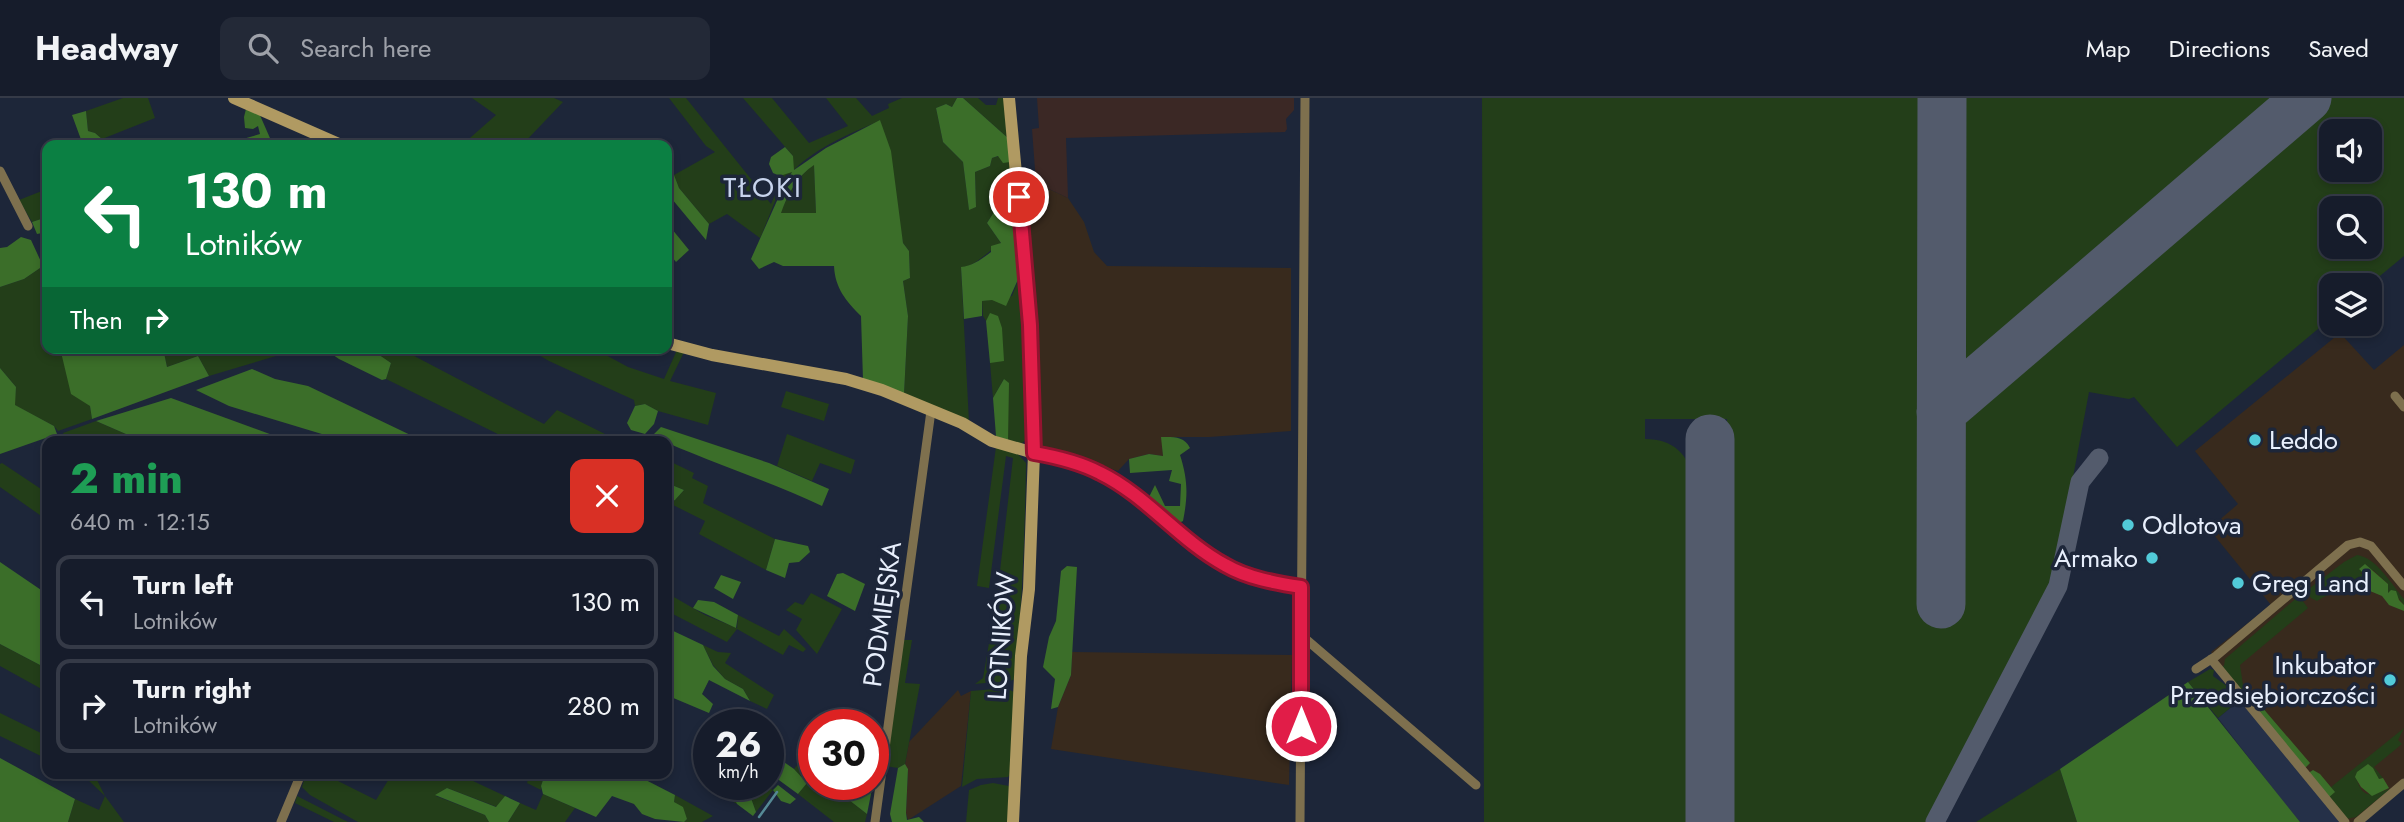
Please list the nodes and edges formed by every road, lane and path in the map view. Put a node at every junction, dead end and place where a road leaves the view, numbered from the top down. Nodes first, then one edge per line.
1 (234, 98) edge
2 (1009, 98) edge
3 (1305, 98) edge
4 (330, 140) edge
5 (0, 171) edge
6 (28, 226) dead end
7 (672, 344) edge
8 (2395, 396) dead end
9 (2404, 407) edge
10 (932, 411) junction
11 (1034, 453) junction
12 (2404, 586) edge
13 (1301, 587) junction
14 (1301, 635) junction
15 (2211, 659) junction
16 (2196, 669) dead end
17 (299, 779) edge
18 (2404, 783) edge
19 (1476, 785) dead end
20 (281, 822) edge
21 (875, 822) edge
22 (1013, 822) edge
23 (1300, 822) edge
24 (2345, 822) edge
25 (2358, 822) edge

1 - 4 street
2 - 11 street, LOTNIKÓW
3 - 13 street
5 - 6 street
7 - 10 street
8 - 9 street
10 - 11 street
10 - 21 street, PODMIEJSKA
11 - 13 street
11 - 22 street, LOTNIKÓW
12 - 15 street
13 - 14 street
14 - 19 street
14 - 23 street
15 - 16 street
15 - 24 street
17 - 20 street
18 - 25 street

